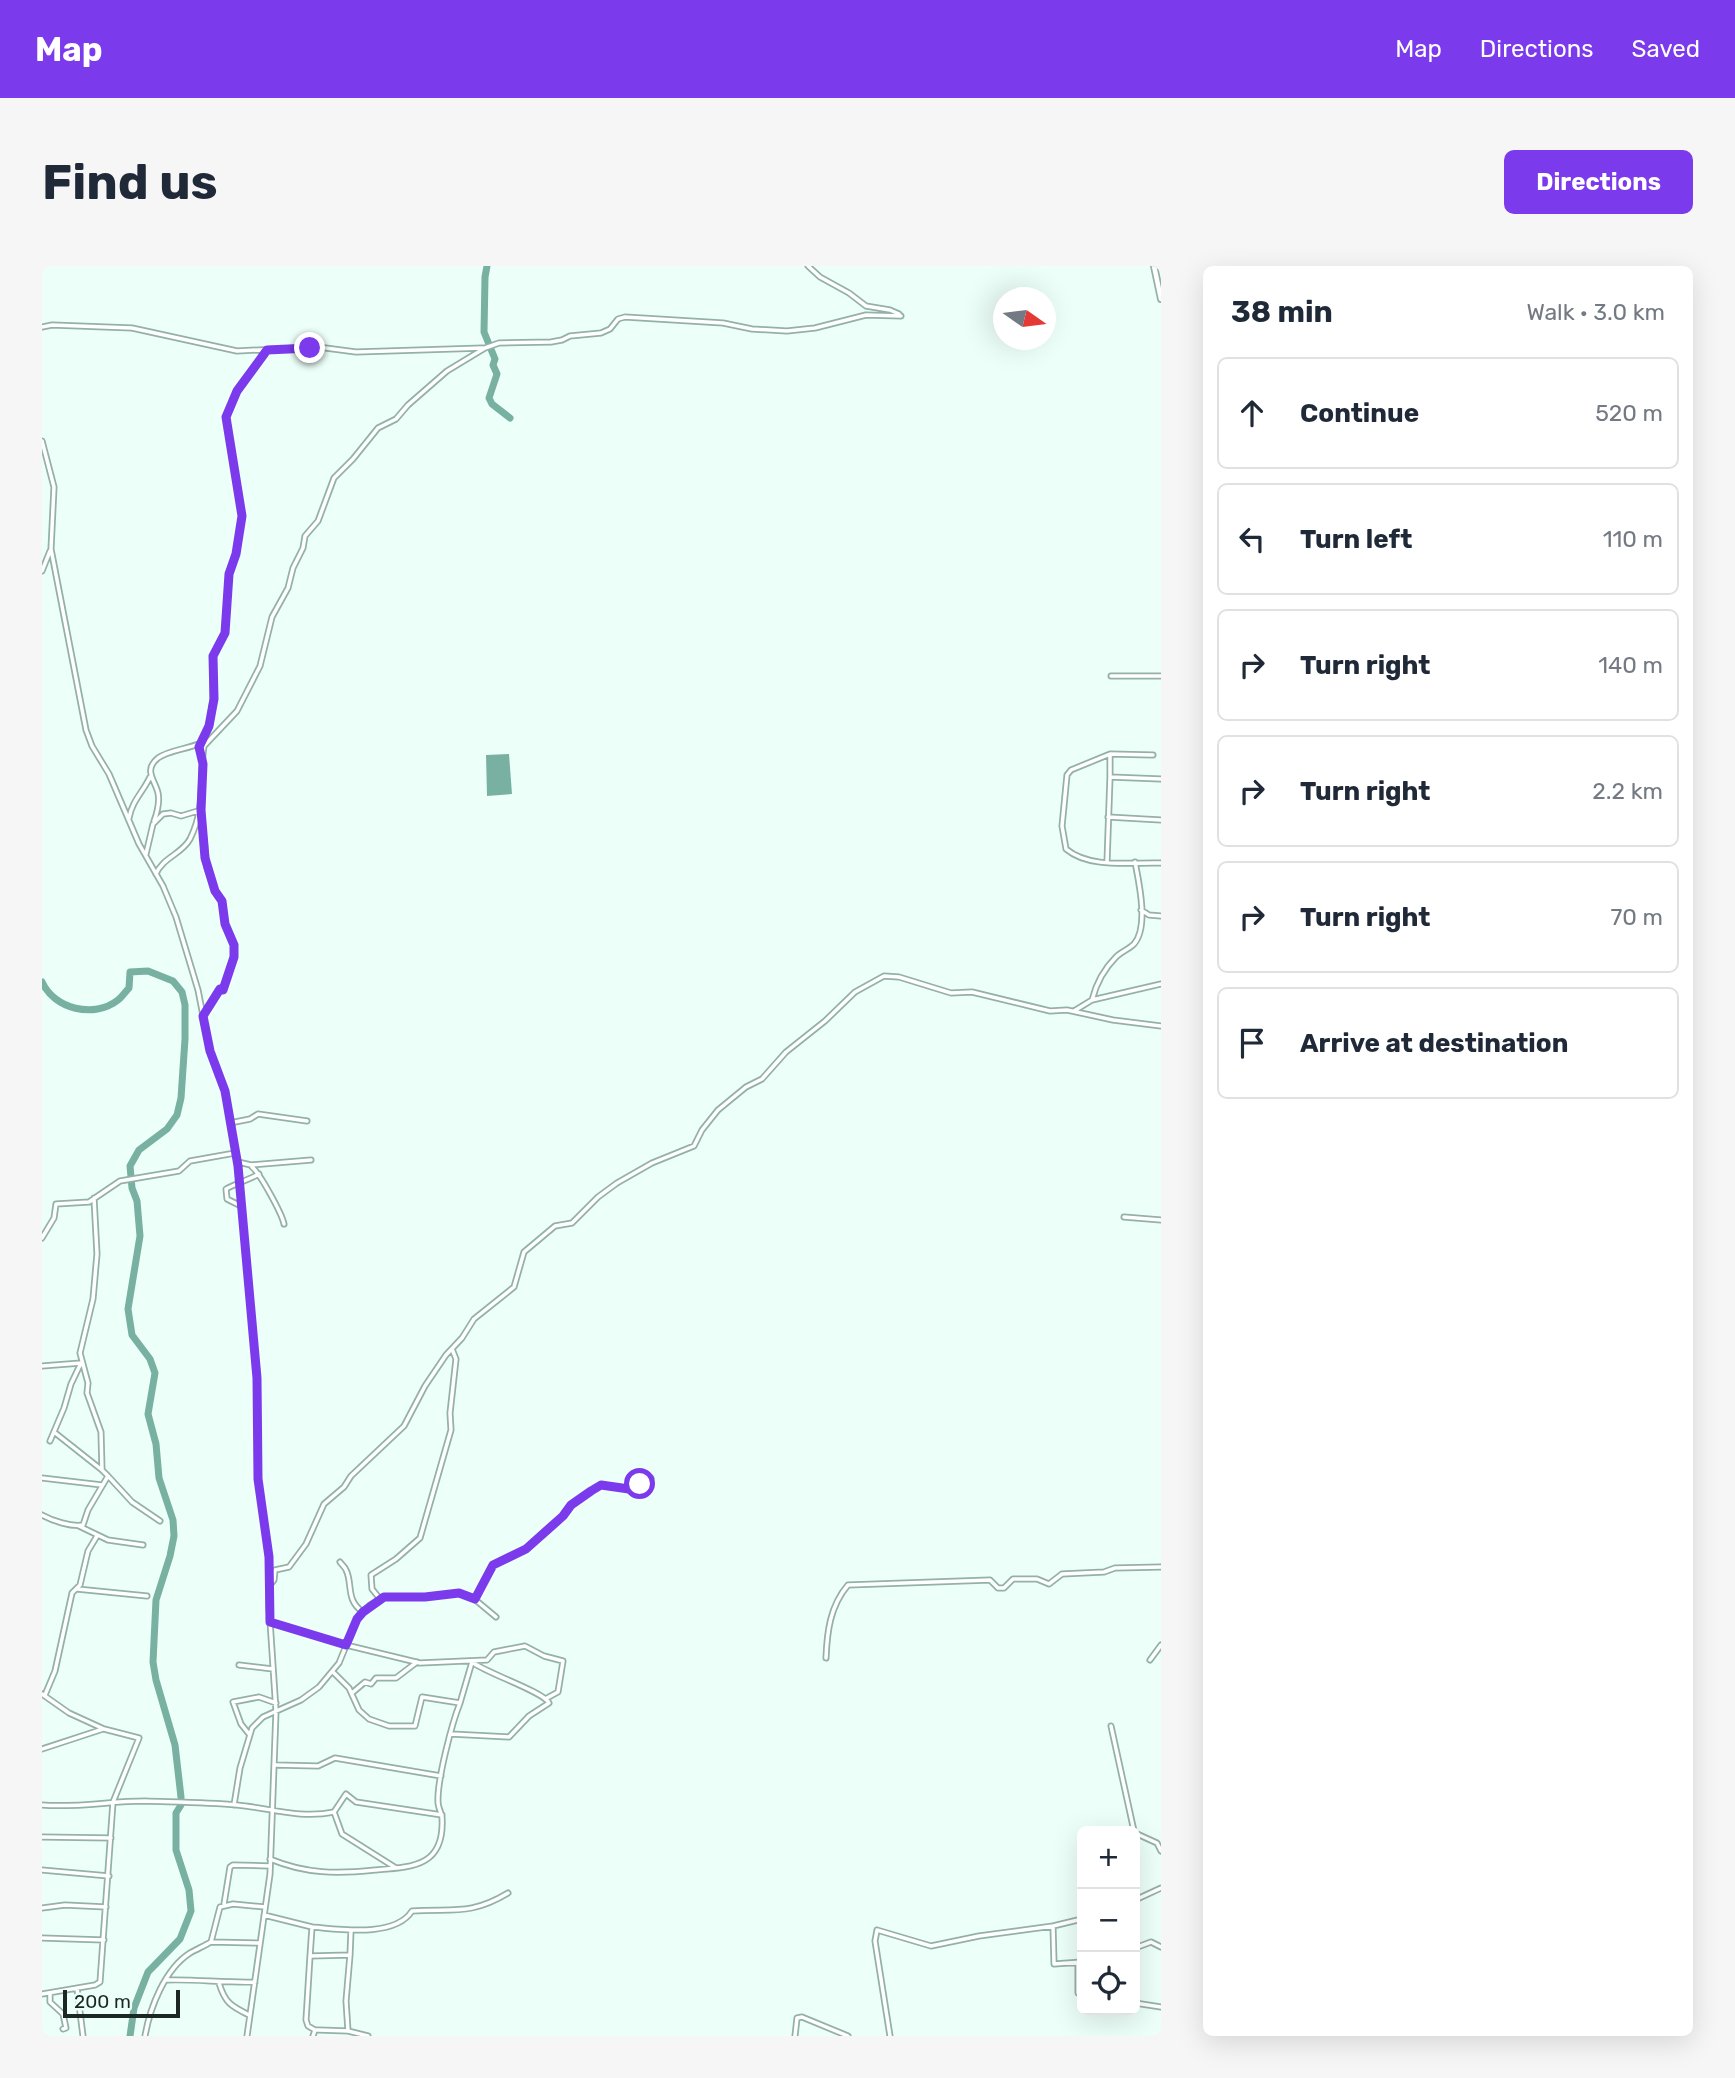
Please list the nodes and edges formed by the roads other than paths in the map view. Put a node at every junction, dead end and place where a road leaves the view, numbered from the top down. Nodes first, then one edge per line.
1 (807, 266) edge
2 (1154, 266) edge
3 (1161, 299) edge
4 (42, 327) edge
5 (485, 348) junction
6 (267, 350) junction
7 (42, 441) edge
8 (51, 549) junction
9 (42, 571) edge
10 (1111, 676) dead end
11 (1161, 676) edge
12 (205, 740) junction
13 (1110, 754) junction
14 (1153, 755) dead end
15 (203, 756) junction
16 (150, 777) junction
17 (1110, 777) junction
18 (1161, 779) edge
19 (201, 810) junction
20 (1108, 817) junction
21 (1161, 820) edge
22 (128, 821) junction
23 (153, 824) junction
24 (145, 857) junction
25 (1107, 862) junction
26 (1135, 862) junction
27 (1161, 863) edge
28 (156, 874) junction
29 (1141, 910) junction
30 (1161, 916) edge
31 (1161, 984) edge
32 (1092, 1000) junction
33 (1074, 1011) junction
34 (203, 1016) junction
35 (1161, 1026) edge
36 (307, 1121) dead end
37 (230, 1123) junction
38 (236, 1153) junction
39 (311, 1160) dead end
40 (238, 1162) junction
41 (251, 1165) junction
42 (259, 1174) junction
43 (240, 1185) junction
44 (94, 1198) junction
45 (241, 1206) junction
46 (1124, 1217) dead end
47 (1161, 1220) edge
48 (284, 1224) dead end
49 (42, 1238) edge
50 (452, 1349) junction
51 (81, 1363) junction
52 (42, 1366) edge
53 (54, 1432) junction
54 (50, 1441) dead end
55 (102, 1470) junction
56 (108, 1476) junction
57 (42, 1478) edge
58 (651, 1478) dead end
59 (103, 1485) junction
60 (42, 1515) edge
61 (160, 1521) dead end
62 (79, 1526) junction
63 (97, 1536) junction
64 (143, 1545) dead end
65 (340, 1562) dead end
66 (1161, 1567) edge
67 (269, 1588) junction
68 (77, 1589) junction
69 (147, 1596) dead end
70 (380, 1599) junction
71 (475, 1599) junction
72 (363, 1612) junction
73 (496, 1617) dead end
74 (270, 1622) junction
75 (346, 1645) junction
76 (1161, 1645) edge
77 (826, 1658) dead end
78 (1150, 1660) dead end
79 (416, 1662) junction
80 (472, 1662) junction
81 (239, 1665) dead end
82 (274, 1669) junction
83 (332, 1672) junction
84 (352, 1694) junction
85 (43, 1695) edge
86 (547, 1698) junction
87 (276, 1703) junction
88 (460, 1703) junction
89 (276, 1711) junction
90 (1111, 1726) dead end
91 (104, 1729) junction
92 (249, 1734) junction
93 (451, 1734) junction
94 (42, 1748) edge
95 (276, 1765) junction
96 (442, 1776) junction
97 (113, 1802) junction
98 (42, 1805) edge
99 (234, 1805) junction
100 (272, 1811) junction
101 (334, 1812) junction
102 (442, 1815) junction
103 (1133, 1826) edge
104 (1140, 1835) edge
105 (42, 1837) edge
106 (111, 1838) junction
107 (1161, 1851) edge
108 (270, 1858) junction
109 (270, 1866) junction
110 (396, 1868) junction
111 (42, 1870) edge
112 (109, 1876) junction
113 (1161, 1888) edge
114 (508, 1893) dead end
115 (1140, 1898) edge
116 (224, 1904) junction
117 (106, 1907) junction
118 (265, 1907) junction
119 (42, 1908) edge
120 (264, 1915) junction
121 (1077, 1920) edge
122 (1053, 1926) junction
123 (312, 1927) junction
124 (351, 1930) junction
125 (42, 1938) edge
126 (104, 1940) junction
127 (211, 1942) junction
128 (260, 1943) junction
129 (1140, 1946) edge
130 (1161, 1947) edge
131 (350, 1955) junction
132 (310, 1956) junction
133 (1077, 1962) edge
134 (166, 1980) junction
135 (255, 1982) junction
136 (219, 1983) junction
137 (77, 1988) junction
138 (42, 1994) edge
139 (50, 1994) junction
140 (1140, 2004) edge
141 (1161, 2007) edge
142 (250, 2015) junction
143 (63, 2029) dead end
144 (315, 2030) junction
145 (348, 2031) junction
146 (83, 2036) edge
147 (145, 2036) edge
148 (247, 2036) edge
149 (313, 2036) edge
150 (368, 2036) edge
151 (794, 2036) edge
152 (848, 2036) edge
153 (890, 2036) edge

1 - 5 street
2 - 3 main road
4 - 6 street
5 - 6 street
5 - 12 street
6 - 12 street
7 - 8 street
8 - 9 street
8 - 22 street
10 - 11 street
12 - 15 street
12 - 15 street
12 - 16 street
13 - 14 street
13 - 17 street
13 - 25 street
15 - 19 street
16 - 22 street
16 - 23 street
17 - 18 street
17 - 20 street
19 - 23 street
19 - 28 street
19 - 34 street
20 - 21 street
20 - 25 street
22 - 24 street
23 - 24 street
24 - 28 street
25 - 26 street
26 - 27 street
26 - 29 street
28 - 34 street
29 - 30 street
29 - 32 street
31 - 32 street
32 - 33 street
33 - 35 street
33 - 50 street
34 - 37 street
36 - 37 street
37 - 38 street
38 - 40 street
38 - 44 street
39 - 41 street
40 - 41 street
40 - 43 street
41 - 42 street
42 - 43 street
42 - 48 street
43 - 45 street
43 - 45 street
44 - 49 street
44 - 51 street
45 - 67 street
46 - 47 street
50 - 67 street
50 - 70 street
51 - 52 street
51 - 53 street
51 - 55 street
53 - 54 street
53 - 55 street
55 - 56 street
56 - 59 street
56 - 61 street
57 - 59 street
58 - 71 street
59 - 62 street
60 - 62 street
62 - 63 street
63 - 64 street
63 - 68 street
65 - 72 street
66 - 77 street
67 - 74 street
68 - 69 street
68 - 85 street
70 - 71 street
70 - 72 street
71 - 73 street
72 - 75 street
74 - 75 street
74 - 82 street
75 - 79 street
75 - 83 street
76 - 78 street
79 - 80 street
79 - 84 street
80 - 86 street
80 - 86 street
80 - 88 street
81 - 82 street
82 - 87 street
83 - 84 street
83 - 89 street
84 - 88 street
85 - 91 street
86 - 93 street
87 - 89 street
87 - 92 street
88 - 93 street
89 - 92 street
89 - 95 street
90 - 103 street
91 - 94 street
91 - 97 street
92 - 99 street
93 - 96 street
95 - 96 street
95 - 100 street
96 - 102 street
97 - 98 street
97 - 99 street
97 - 106 street
99 - 100 street
100 - 101 street
100 - 108 street
101 - 102 street
101 - 110 street
102 - 110 street
104 - 107 street
105 - 106 street
106 - 112 street
108 - 109 street
108 - 110 street
109 - 116 street
109 - 118 street
111 - 112 street
112 - 117 street
113 - 115 street
114 - 124 street
116 - 118 street
116 - 127 street
117 - 119 street
117 - 126 street
118 - 120 street
120 - 123 street
120 - 128 street
121 - 122 street
122 - 133 street
122 - 153 street
123 - 124 street
123 - 132 street
124 - 131 street
125 - 126 street
126 - 137 street
127 - 128 street
127 - 134 street
128 - 135 street
129 - 130 street
131 - 132 street
131 - 145 street
132 - 144 street
134 - 136 street
134 - 147 street
135 - 136 street
135 - 142 street
136 - 142 street
137 - 139 street
137 - 146 street
138 - 139 street
139 - 143 street
140 - 141 street
142 - 148 street
144 - 145 street
144 - 149 street
145 - 150 street
151 - 152 street

